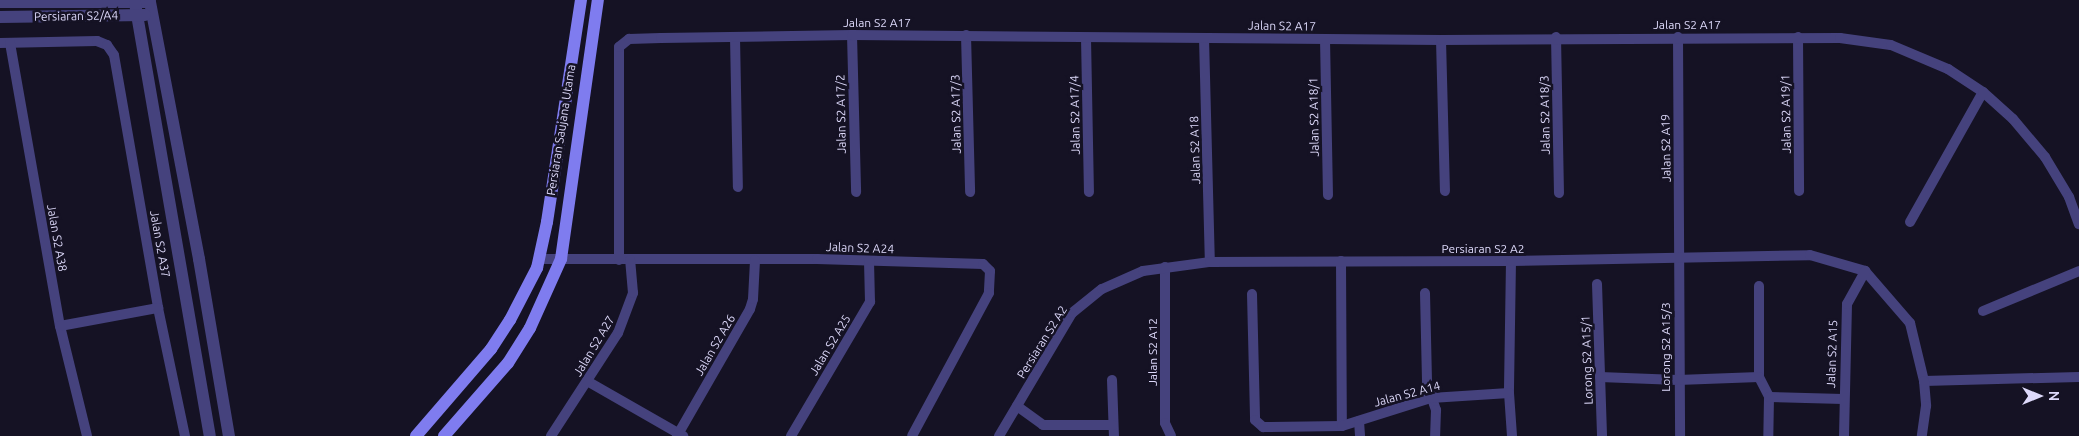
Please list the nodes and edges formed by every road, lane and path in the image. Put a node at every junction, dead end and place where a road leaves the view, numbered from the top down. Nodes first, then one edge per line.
1 (581, 0) edge
2 (598, 0) edge
3 (106, 1) edge
4 (0, 2) edge
5 (136, 6) edge
6 (151, 6) edge
7 (0, 17) edge
8 (852, 35) junction
9 (966, 35) junction
10 (735, 37) junction
11 (1678, 37) junction
12 (1798, 37) junction
13 (1086, 38) junction
14 (1204, 38) junction
15 (1556, 38) junction
16 (1325, 39) junction
17 (1441, 40) junction
18 (5, 43) edge
19 (1983, 92) junction
20 (738, 187) dead end
21 (1444, 191) dead end
22 (1799, 191) dead end
23 (856, 192) dead end
24 (970, 192) dead end
25 (1088, 192) dead end
26 (1559, 193) dead end
27 (1328, 195) dead end
28 (1910, 222) dead end
29 (2079, 224) edge
30 (1680, 258) junction
31 (540, 259) junction
32 (561, 259) junction
33 (625, 260) junction
34 (754, 260) junction
35 (869, 261) junction
36 (1341, 261) junction
37 (1511, 261) junction
38 (1210, 262) junction
39 (1165, 267) junction
40 (1865, 271) junction
41 (2079, 271) edge
42 (1597, 284) dead end
43 (1759, 286) dead end
44 (1424, 293) dead end
45 (1252, 294) dead end
46 (158, 308) junction
47 (1983, 311) dead end
48 (60, 326) junction
49 (1600, 377) junction
50 (1759, 377) junction
51 (2079, 377) edge
52 (587, 380) junction
53 (1112, 380) dead end
54 (1678, 380) junction
55 (1924, 381) junction
56 (1510, 393) junction
57 (1769, 397) junction
58 (1431, 398) junction
59 (1843, 399) junction
60 (1017, 406) junction
61 (1359, 421) junction
62 (1342, 426) junction
63 (1043, 431) edge
64 (1114, 431) edge
65 (1278, 432) edge
66 (680, 435) edge
67 (87, 436) edge
68 (185, 436) edge
69 (210, 436) edge
70 (229, 436) edge
71 (416, 436) edge
72 (444, 436) edge
73 (551, 436) edge
74 (791, 436) edge
75 (912, 436) edge
76 (999, 436) edge
77 (1171, 436) edge
78 (1360, 436) edge
79 (1435, 436) edge
80 (1512, 436) edge
81 (1602, 436) edge
82 (1680, 436) edge
83 (1768, 436) edge
84 (1844, 436) edge
85 (1922, 436) edge

1 - 31 main road, Persiaran Saujana Utama
2 - 32 main road, Persiaran Saujana Utama
3 - 4 street, Persiaran S2/A4
3 - 5 street, Persiaran S2/A4
5 - 6 street, Persiaran S2/A4
5 - 7 street, Persiaran S2/A4
5 - 69 street
6 - 70 street
8 - 9 street, Jalan S2 A17
8 - 10 street, Jalan S2 A17
8 - 23 street, Jalan S2 A17/2
9 - 13 street, Jalan S2 A17
9 - 24 street, Jalan S2 A17/3
10 - 20 street
10 - 33 street, Jalan S2 A17
11 - 12 street, Jalan S2 A17
11 - 15 street, Jalan S2 A17
11 - 30 street, Jalan S2 A19
12 - 19 street, Jalan S2 A17
12 - 22 street, Jalan S2 A19/1
13 - 14 street, Jalan S2 A17
13 - 25 street, Jalan S2 A17/4
14 - 16 street, Jalan S2 A17
14 - 38 street, Jalan S2 A18
15 - 17 street, Jalan S2 A17
15 - 26 street, Jalan S2 A18/3
16 - 17 street, Jalan S2 A17
16 - 27 street, Jalan S2 A18/1
17 - 21 street
18 - 46 street, Jalan S2 A37
18 - 48 street, Jalan S2 A38
19 - 28 street
19 - 29 street, Jalan S2 A17
30 - 37 street, Persiaran S2 A2
30 - 40 street, Persiaran S2 A2
30 - 54 street, Lorong S2 A15/3
31 - 32 street, Jalan S2 A24
31 - 71 main road, Persiaran Saujana Utama
32 - 33 street, Jalan S2 A24
32 - 72 main road, Persiaran Saujana Utama
33 - 34 street, Jalan S2 A24
33 - 52 street, Jalan S2 A27
34 - 35 street, Jalan S2 A24
34 - 66 street, Jalan S2 A26
35 - 74 street, Jalan S2 A25
35 - 75 street, Jalan S2 A24
36 - 37 street, Persiaran S2 A2
36 - 38 street, Persiaran S2 A2
36 - 62 street
37 - 56 street
38 - 39 street, Persiaran S2 A2
39 - 60 street, Persiaran S2 A2
39 - 77 street, Jalan S2 A12
40 - 55 street
40 - 59 street, Jalan S2 A15
41 - 47 street
42 - 49 street, Lorong S2 A15/1
43 - 50 street
44 - 58 street
45 - 65 street
46 - 48 street
46 - 68 street, Jalan S2 A37
48 - 67 street, Jalan S2 A38
49 - 54 street
49 - 81 street, Lorong S2 A15/1
50 - 54 street
50 - 57 street
51 - 55 street
52 - 66 street
52 - 73 street, Jalan S2 A27
53 - 64 street
54 - 82 street, Lorong S2 A15/3
55 - 85 street
56 - 58 street, Jalan S2 A14
56 - 80 street
57 - 59 street, Jalan S2 A15
57 - 83 street
58 - 61 street, Jalan S2 A14
58 - 79 street
59 - 84 street
60 - 63 street
60 - 76 street, Persiaran S2 A2
61 - 62 street, Jalan S2 A14
61 - 78 street
62 - 65 street, Jalan S2 A14
63 - 64 street

